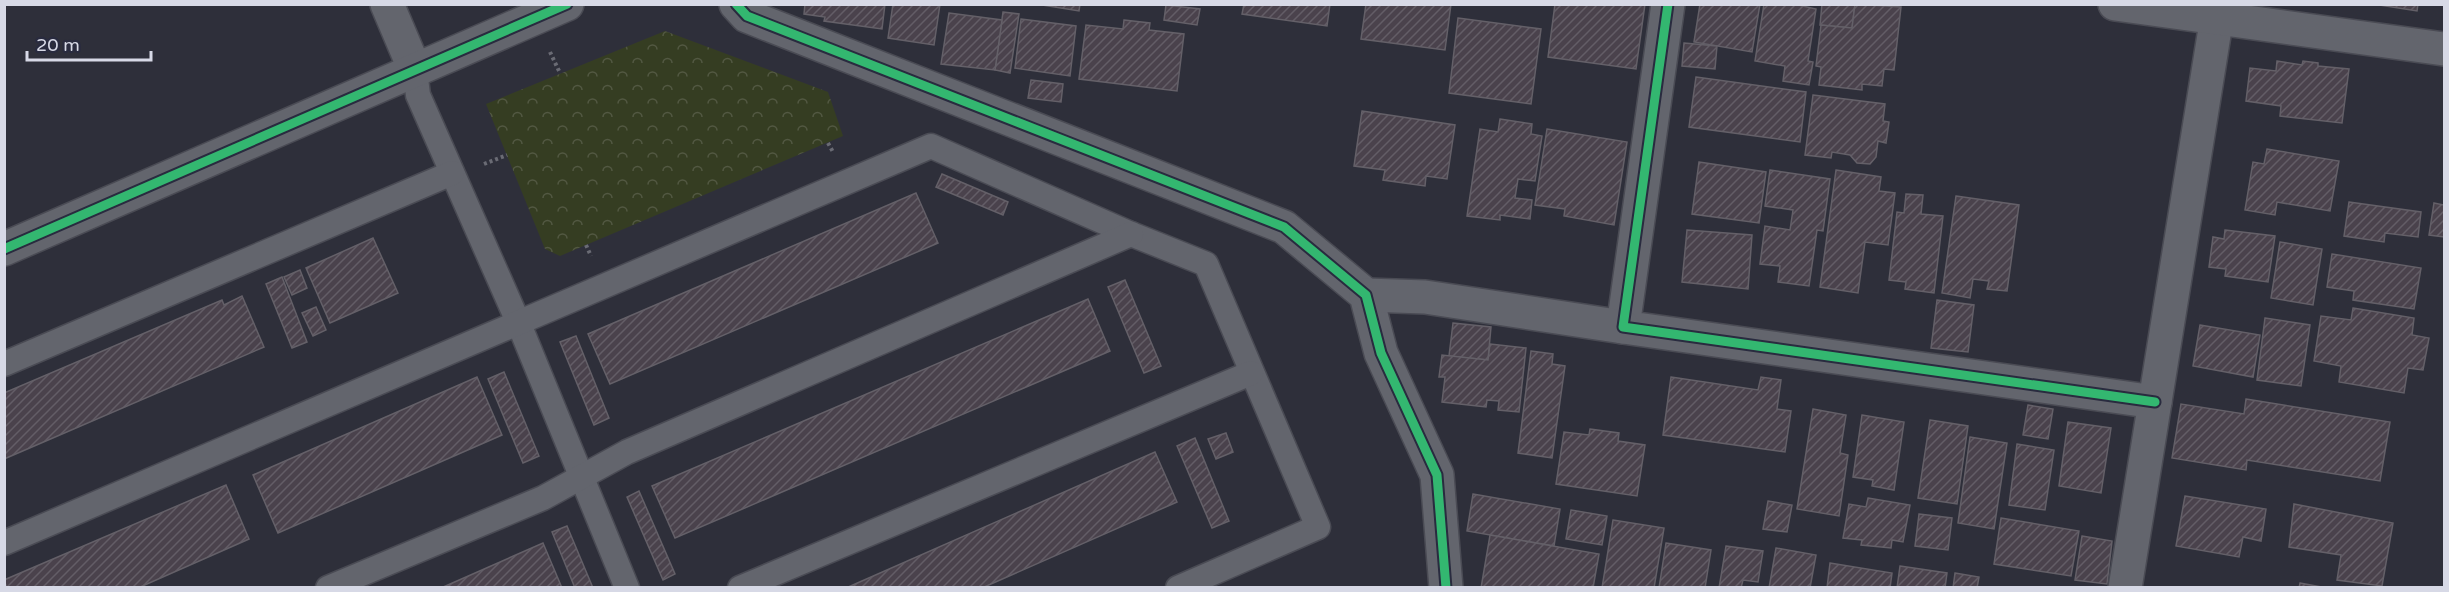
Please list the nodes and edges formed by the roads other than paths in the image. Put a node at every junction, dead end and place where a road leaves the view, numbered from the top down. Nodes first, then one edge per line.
1 (387, 4) edge
2 (567, 4) edge
3 (736, 4) edge
4 (1668, 4) edge
5 (2115, 4) edge
6 (2218, 12) edge
7 (2445, 49) edge
8 (415, 70) junction
9 (453, 173) junction
10 (1131, 234) junction
11 (4, 249) edge
12 (1366, 296) junction
13 (519, 324) junction
14 (1623, 327) junction
15 (4, 364) edge
16 (1251, 373) junction
17 (2155, 402) junction
18 (581, 476) junction
19 (4, 543) edge
20 (328, 588) edge
21 (627, 588) edge
22 (740, 588) edge
23 (1178, 588) edge
24 (1446, 588) edge
25 (2125, 588) edge

1 - 8 street
2 - 8 street
3 - 12 street
4 - 14 street
5 - 6 street
6 - 7 street
6 - 17 street
8 - 9 lane
8 - 11 street
9 - 13 lane
9 - 15 lane
10 - 13 lane
10 - 16 lane
10 - 18 lane
12 - 14 street
12 - 24 street
13 - 18 lane
13 - 19 lane
14 - 17 street
16 - 22 lane
16 - 23 lane
17 - 25 street
18 - 20 lane
18 - 21 lane

